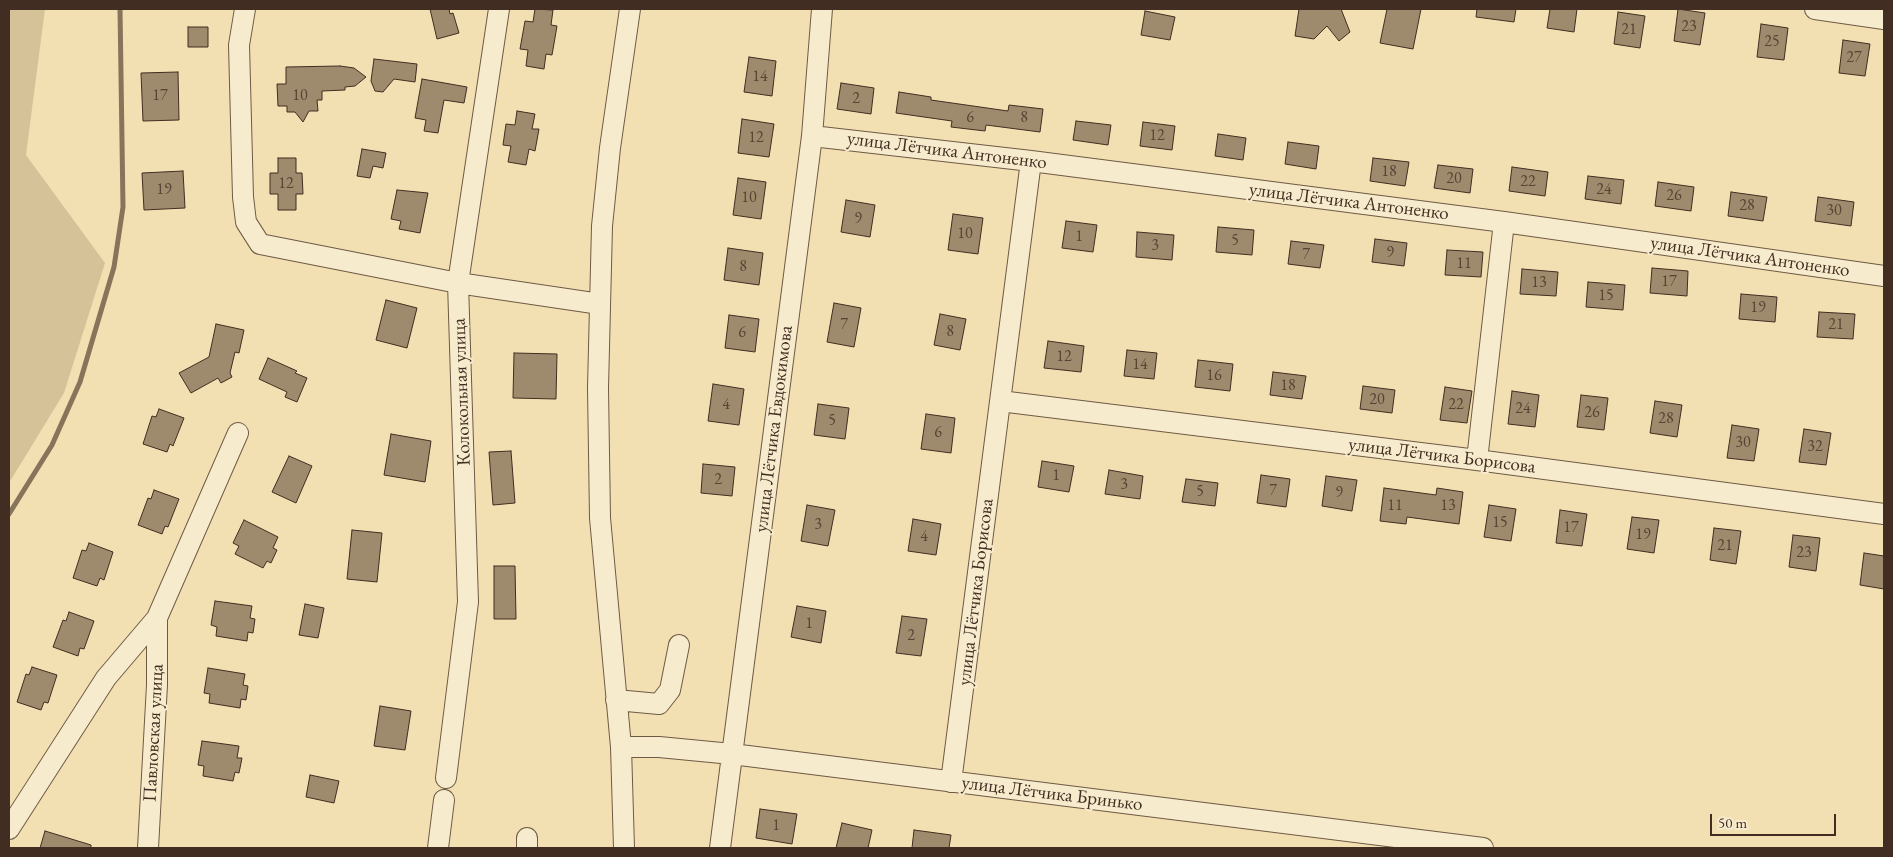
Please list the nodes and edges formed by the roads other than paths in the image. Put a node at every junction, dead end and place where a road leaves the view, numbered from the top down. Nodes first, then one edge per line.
1 (244, 9) edge
2 (499, 9) edge
3 (630, 9) edge
4 (822, 9) edge
5 (1815, 9) edge
6 (1884, 18) edge
7 (812, 136) junction
8 (1031, 161) junction
9 (1504, 222) junction
10 (1884, 276) edge
11 (458, 284) junction
12 (600, 304) junction
13 (1000, 402) junction
14 (238, 433) dead end
15 (1477, 460) junction
16 (1884, 514) edge
17 (157, 618) junction
18 (679, 645) dead end
19 (616, 700) junction
20 (621, 747) junction
21 (732, 754) junction
22 (446, 778) dead end
23 (951, 782) junction
24 (444, 800) dead end
25 (9, 829) edge
26 (148, 848) edge
27 (438, 848) edge
28 (624, 848) edge
29 (720, 848) edge
30 (1483, 848) edge

1 - 11 street
2 - 11 street, Колокольная улица
3 - 12 street
4 - 7 street, улица Лётчика Евдокимова
5 - 6 street
7 - 8 street, улица Лётчика Антоненко
7 - 21 street, улица Лётчика Евдокимова
8 - 9 street, улица Лётчика Антоненко
8 - 13 street, улица Лётчика Борисова
9 - 10 street, улица Лётчика Антоненко
9 - 15 street
11 - 12 street
11 - 22 street, Колокольная улица
12 - 19 street
13 - 15 street, улица Лётчика Борисова
13 - 23 street, улица Лётчика Борисова
14 - 17 street
15 - 16 street, улица Лётчика Борисова
17 - 25 street
17 - 26 street, Павловская улица
18 - 19 street
19 - 20 street
20 - 21 street, улица Лётчика Бринько
20 - 28 street
21 - 23 street, улица Лётчика Бринько
21 - 29 street, улица Лётчика Евдокимова
23 - 30 street, улица Лётчика Бринько
24 - 27 street

